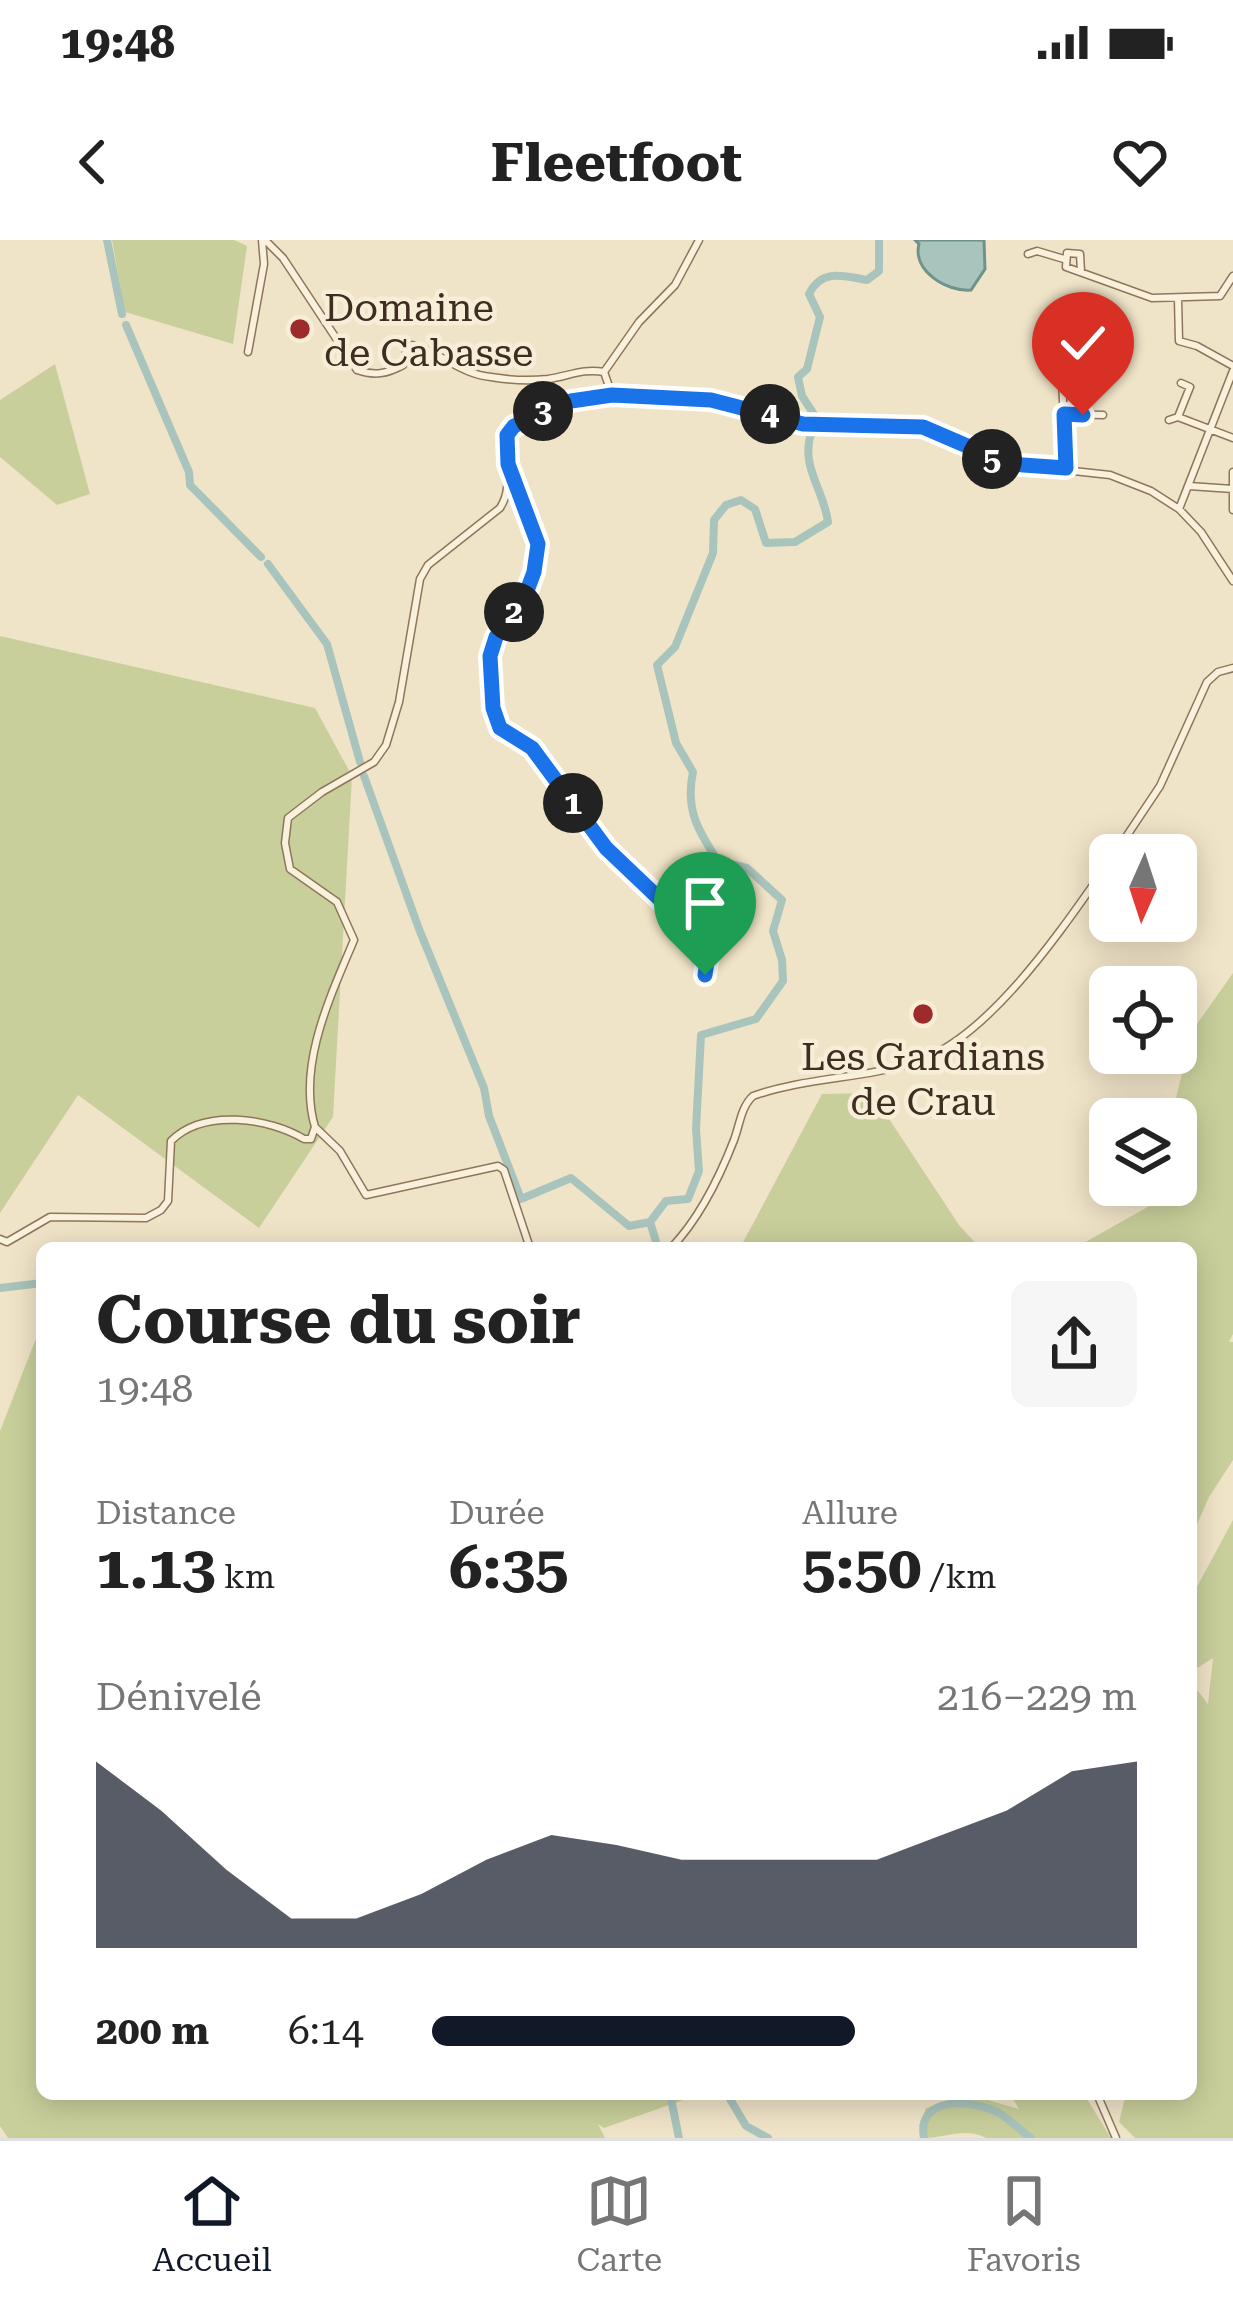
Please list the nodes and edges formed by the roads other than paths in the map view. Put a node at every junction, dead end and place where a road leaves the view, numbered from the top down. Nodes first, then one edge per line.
1 (263, 240) edge
2 (699, 240) edge
3 (1028, 254) dead end
4 (1064, 259) junction
5 (1081, 272) junction
6 (1233, 276) edge
7 (1178, 298) junction
8 (1095, 345) dead end
9 (248, 352) dead end
10 (1233, 369) edge
11 (604, 372) junction
12 (1181, 383) dead end
13 (612, 395) junction
14 (1064, 414) junction
15 (1103, 415) dead end
16 (1212, 430) junction
17 (1233, 438) edge
18 (508, 464) junction
19 (1066, 468) junction
20 (1233, 472) edge
21 (1189, 486) junction
22 (1232, 489) edge
23 (1179, 509) junction
24 (1233, 511) edge
25 (1233, 581) edge
26 (1233, 668) edge
27 (1128, 834) edge
28 (1089, 889) edge
29 (705, 975) dead end
30 (315, 1127) junction
31 (0, 1239) edge
32 (528, 1242) edge
33 (676, 1242) edge
34 (1100, 2100) edge
35 (1116, 2138) edge

1 - 9 street
1 - 11 street
2 - 11 street
3 - 4 street
4 - 5 street
4 - 5 street
5 - 7 street
6 - 7 street
7 - 10 street
8 - 14 street
10 - 16 street
11 - 13 street
12 - 16 street
13 - 18 street
13 - 19 street
14 - 15 street
14 - 19 street
16 - 17 street
16 - 21 street
18 - 29 street
18 - 30 street
19 - 23 street
20 - 22 street
21 - 22 street
21 - 23 street
22 - 24 street
23 - 25 street
26 - 27 street
28 - 33 street
30 - 31 street
30 - 32 street
34 - 35 street

